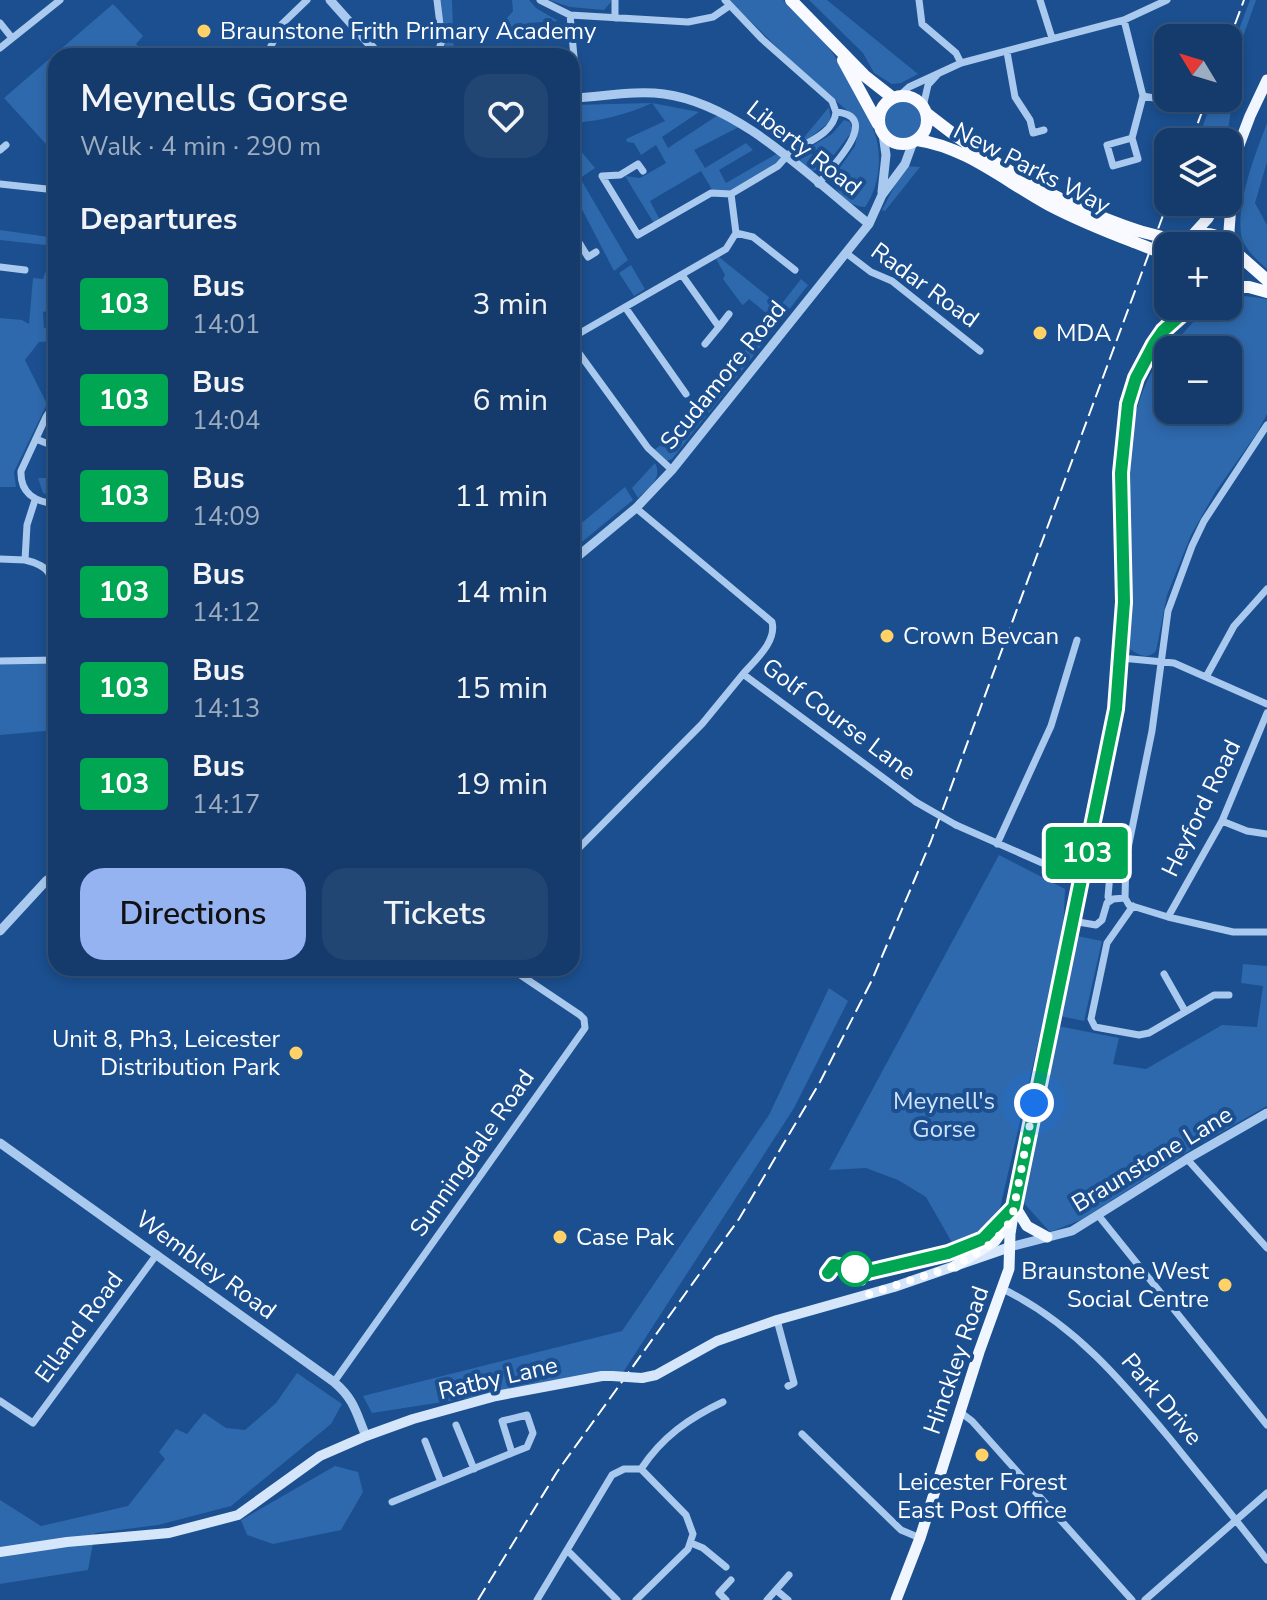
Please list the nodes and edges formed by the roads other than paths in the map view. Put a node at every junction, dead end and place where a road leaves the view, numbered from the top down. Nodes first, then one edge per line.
1 (60, 0) edge
2 (307, 0) edge
3 (330, 0) edge
4 (437, 0) edge
5 (540, 0) edge
6 (615, 0) edge
7 (791, 0) edge
8 (919, 0) edge
9 (1040, 0) edge
10 (1167, 0) edge
11 (727, 3) edge
12 (570, 15) junction
13 (615, 18) junction
14 (1124, 20) junction
15 (0, 23) edge
16 (12, 38) junction
17 (1052, 38) junction
18 (833, 44) junction
19 (0, 48) edge
20 (270, 48) edge
21 (373, 48) edge
22 (439, 48) edge
23 (572, 48) edge
24 (1007, 52) junction
25 (961, 63) junction
26 (940, 73) junction
27 (1267, 80) edge
28 (1143, 96) junction
29 (896, 97) junction
30 (580, 98) edge
31 (1154, 98) edge
32 (925, 110) junction
33 (836, 112) junction
34 (881, 130) junction
35 (1044, 130) dead end
36 (1132, 138) junction
37 (1242, 138) edge
38 (915, 141) junction
39 (788, 154) junction
40 (643, 171) dead end
41 (0, 184) edge
42 (818, 184) junction
43 (48, 189) edge
44 (731, 194) junction
45 (882, 195) junction
46 (1208, 216) edge
47 (869, 224) junction
48 (1195, 232) edge
49 (736, 233) junction
50 (1136, 236) junction
51 (1154, 237) edge
52 (580, 244) edge
53 (1154, 249) edge
54 (596, 252) dead end
55 (846, 253) junction
56 (1242, 258) edge
57 (0, 267) edge
58 (25, 270) dead end
59 (795, 270) dead end
60 (682, 275) junction
61 (1267, 280) edge
62 (1242, 287) edge
63 (1267, 292) edge
64 (625, 307) junction
65 (729, 314) dead end
66 (1167, 320) edge
67 (1175, 320) edge
68 (719, 327) junction
69 (1163, 331) junction
70 (580, 333) edge
71 (705, 344) dead end
72 (980, 351) dead end
73 (580, 354) edge
74 (686, 394) dead end
75 (48, 417) edge
76 (1267, 425) edge
77 (36, 439) junction
78 (48, 444) edge
79 (672, 470) junction
80 (35, 500) junction
81 (48, 502) edge
82 (636, 508) junction
83 (580, 554) edge
84 (0, 559) edge
85 (25, 560) junction
86 (48, 572) edge
87 (1267, 589) edge
88 (48, 598) edge
89 (41, 599) dead end
90 (1077, 640) dead end
91 (1121, 658) junction
92 (48, 660) edge
93 (0, 661) edge
94 (1160, 661) junction
95 (743, 674) junction
96 (1206, 677) junction
97 (1267, 704) edge
98 (1267, 713) edge
99 (1222, 821) junction
100 (1267, 834) edge
101 (997, 844) junction
102 (580, 847) edge
103 (1087, 855) junction
104 (48, 880) edge
105 (1081, 880) junction
106 (1125, 898) junction
107 (1110, 901) junction
108 (1133, 906) junction
109 (1168, 917) junction
110 (1072, 921) junction
111 (0, 931) edge
112 (1267, 932) edge
113 (1164, 974) dead end
114 (522, 976) edge
115 (1229, 995) dead end
116 (1185, 1011) junction
117 (1267, 1113) edge
118 (0, 1143) edge
119 (1187, 1159) junction
120 (1014, 1205) junction
121 (1098, 1215) junction
122 (1012, 1218) junction
123 (1047, 1237) junction
124 (1010, 1247) junction
125 (1267, 1248) edge
126 (157, 1254) junction
127 (955, 1266) junction
128 (1003, 1289) junction
129 (777, 1320) junction
130 (334, 1382) junction
131 (788, 1386) dead end
132 (0, 1401) edge
133 (723, 1402) dead end
134 (960, 1412) junction
135 (456, 1425) dead end
136 (1267, 1425) edge
137 (802, 1434) dead end
138 (366, 1436) junction
139 (425, 1441) dead end
140 (512, 1453) junction
141 (474, 1469) junction
142 (641, 1469) junction
143 (441, 1482) junction
144 (1267, 1493) edge
145 (392, 1502) dead end
146 (1237, 1520) junction
147 (920, 1538) junction
148 (691, 1543) junction
149 (567, 1550) junction
150 (0, 1552) edge
151 (1267, 1560) edge
152 (726, 1567) dead end
153 (789, 1575) dead end
154 (731, 1580) dead end
155 (776, 1590) junction
156 (901, 1599) edge
157 (537, 1600) edge
158 (617, 1600) edge
159 (636, 1600) edge
160 (726, 1600) edge
161 (767, 1600) edge
162 (788, 1600) edge
163 (1132, 1600) edge
164 (1145, 1600) edge

1 - 16 street
2 - 20 street
3 - 21 street
4 - 22 street
5 - 12 street
6 - 13 street
7 - 18 highway
8 - 25 street
9 - 17 street
10 - 14 street
11 - 13 street
11 - 33 street
12 - 13 street
12 - 23 street
14 - 17 street
14 - 28 street
15 - 16 street
16 - 19 street
17 - 24 street
18 - 29 highway
18 - 34 highway
24 - 25 street
24 - 35 street
25 - 26 street
26 - 29 street
26 - 32 street
27 - 37 main road
28 - 31 street
28 - 36 street
29 - 32 highway
29 - 34 highway
30 - 39 street, Liberty Road
32 - 38 highway
32 - 50 highway, New Parks Way
33 - 39 street
33 - 42 street
34 - 38 highway
34 - 45 street, Scudamore Road
36 - 36 street
38 - 45 street, Scudamore Road
38 - 50 highway, New Parks Way
39 - 42 street, Liberty Road
39 - 44 street
40 - 44 street
41 - 43 street
42 - 47 street, Liberty Road
44 - 49 street
45 - 47 street, Scudamore Road
46 - 48 main road
47 - 55 street, Scudamore Road
49 - 59 street
49 - 60 street
50 - 51 highway, New Parks Way, bridge
50 - 53 highway, New Parks Way, bridge
52 - 54 street
55 - 72 street, Radar Road
55 - 79 street, Scudamore Road
56 - 61 highway
57 - 58 street
60 - 64 street
60 - 68 street
62 - 63 highway
64 - 70 street
64 - 74 street
65 - 68 street
66 - 69 main road, Hinckley Road
67 - 69 main road, Hinckley Road
68 - 71 street
69 - 91 main road, Hinckley Road
73 - 79 street
75 - 77 street
76 - 94 street
77 - 78 street
77 - 80 street
79 - 82 street, Scudamore Road
80 - 81 street
80 - 85 street
82 - 83 street, Scudamore Road
82 - 95 street, Golf Course Lane
84 - 85 street
85 - 86 street
87 - 96 street
88 - 89 street
90 - 101 street
91 - 94 street
91 - 103 main road, Hinckley Road
92 - 93 street
94 - 96 street
94 - 106 street
95 - 101 street, Golf Course Lane, bridge
95 - 102 street
96 - 97 street
98 - 99 street, Heyford Road
99 - 100 street
99 - 109 street, Heyford Road
101 - 105 street, Golf Course Lane
103 - 105 main road, Hinckley Road
103 - 107 street
104 - 111 street
105 - 110 main road, Hinckley Road
106 - 107 street
106 - 108 street
107 - 110 street
108 - 109 street
108 - 116 street
109 - 112 street
110 - 120 main road, Hinckley Road
113 - 116 street
114 - 130 street, Sunningdale Road
115 - 116 street
117 - 119 street, Braunstone Lane
118 - 126 street, Wembley Road
119 - 121 street, Braunstone Lane
119 - 125 street
120 - 122 main road, Hinckley Road
120 - 123 main road
121 - 123 street, Braunstone Lane
121 - 136 street
122 - 124 main road, Hinckley Road
122 - 127 main road
123 - 124 street, Braunstone Lane
124 - 127 main road, Ratby Lane
124 - 128 main road, Hinckley Road
126 - 130 street, Wembley Road
126 - 132 street, Elland Road
127 - 129 main road, Ratby Lane
128 - 134 main road, Hinckley Road
128 - 146 street, Park Drive
129 - 131 street
129 - 138 main road, Ratby Lane, bridge
130 - 138 street, Wembley Road
133 - 142 street
134 - 147 main road, Hinckley Road
134 - 163 street
135 - 141 street
137 - 147 street
138 - 150 main road, Ratby Lane
139 - 143 street
140 - 140 street
140 - 141 street
141 - 143 street
142 - 148 street
142 - 149 street
143 - 145 street
144 - 146 street
146 - 151 street, Park Drive
146 - 164 street
147 - 156 main road, Hinckley Road
148 - 152 street
148 - 159 street
149 - 157 street
149 - 158 street
153 - 155 street
154 - 160 street
155 - 161 street
155 - 162 street

